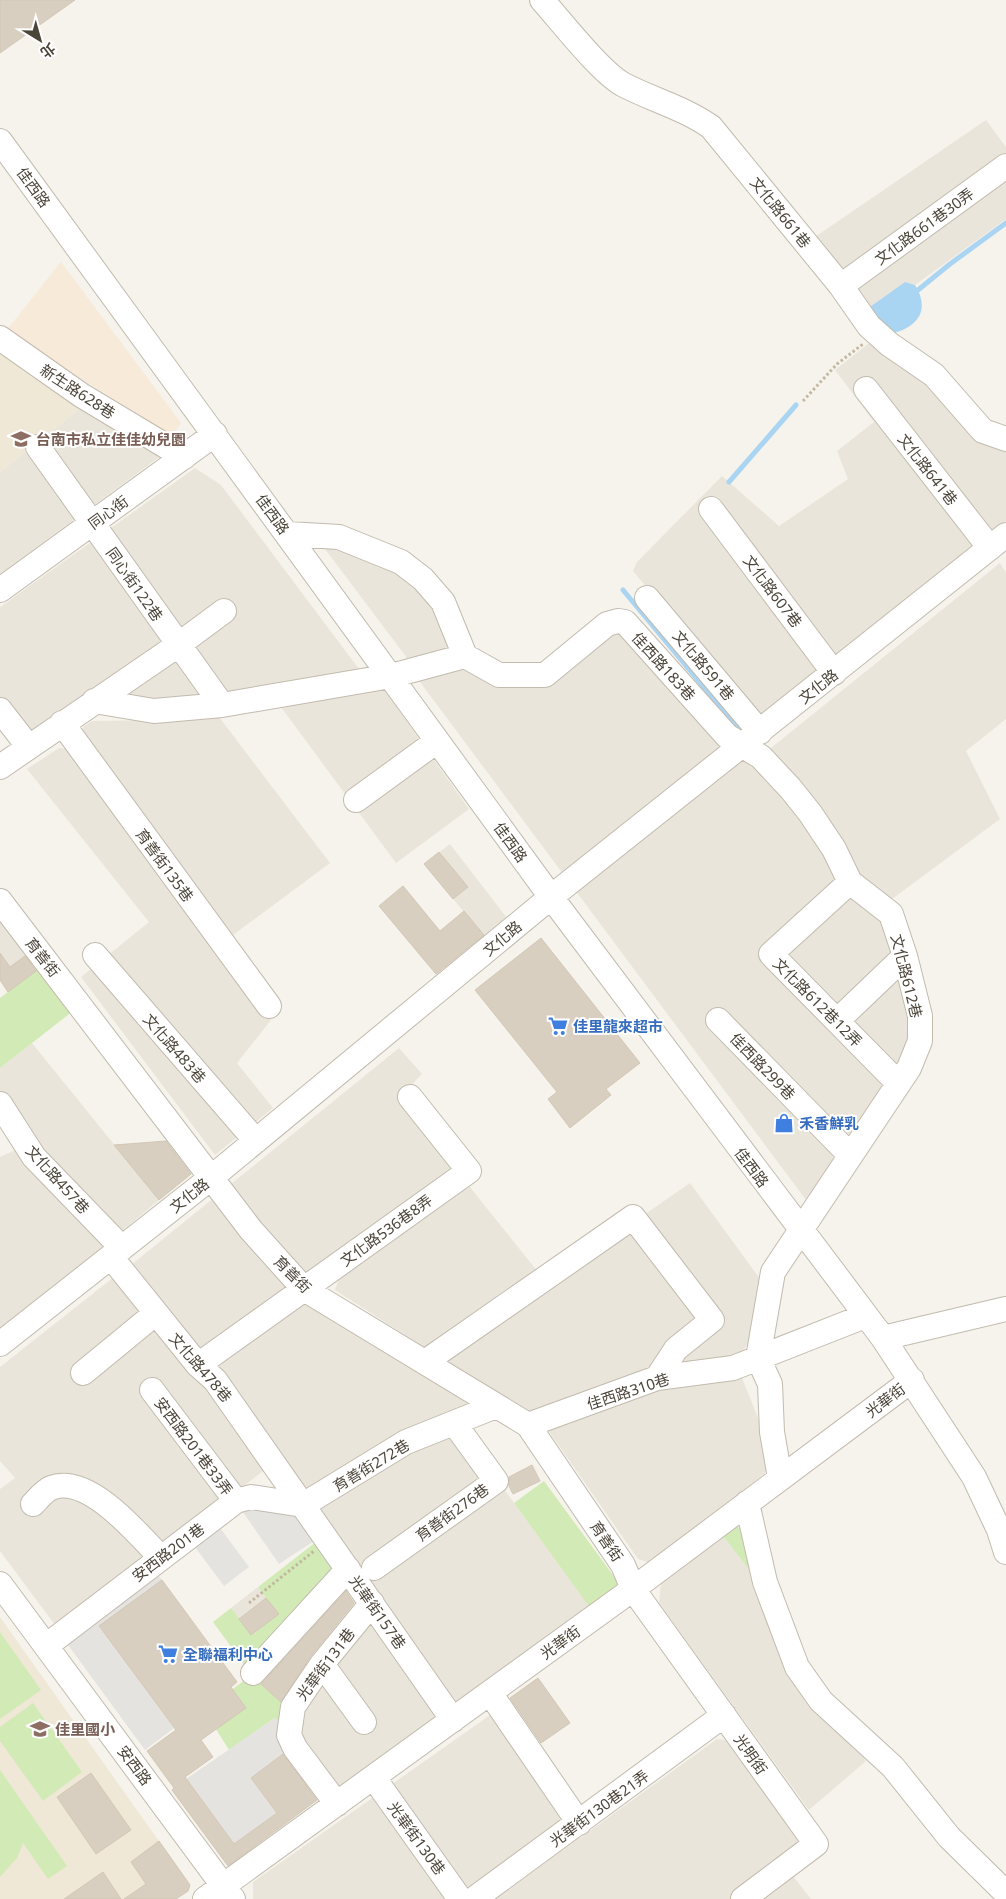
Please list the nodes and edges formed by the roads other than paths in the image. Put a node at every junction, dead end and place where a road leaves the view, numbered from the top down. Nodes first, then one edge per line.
1 (542, 0) edge
2 (0, 141) edge
3 (1006, 166) edge
4 (841, 286) junction
5 (0, 338) edge
6 (866, 390) dead end
7 (215, 434) junction
8 (1006, 439) edge
9 (38, 447) dead end
10 (184, 457) junction
11 (711, 509) dead end
12 (92, 523) junction
13 (288, 534) junction
14 (1000, 545) edge
15 (0, 590) edge
16 (647, 598) dead end
17 (224, 610) dead end
18 (178, 645) junction
19 (465, 656) junction
20 (834, 673) junction
21 (391, 676) junction
22 (94, 701) junction
23 (222, 706) junction
24 (0, 710) edge
25 (62, 723) junction
26 (752, 738) junction
27 (437, 741) junction
28 (28, 746) junction
29 (0, 767) edge
30 (356, 800) dead end
31 (850, 882) junction
32 (551, 898) junction
33 (0, 901) edge
34 (95, 955) dead end
35 (905, 956) junction
36 (269, 1006) dead end
37 (718, 1020) dead end
38 (837, 1021) junction
39 (898, 1084) junction
40 (410, 1097) dead end
41 (0, 1104) edge
42 (256, 1141) junction
43 (850, 1155) junction
44 (212, 1177) junction
45 (800, 1231) junction
46 (116, 1253) junction
47 (304, 1289) junction
48 (1006, 1309) edge
49 (156, 1314) junction
50 (865, 1316) junction
51 (883, 1338) junction
52 (0, 1344) edge
53 (758, 1358) junction
54 (425, 1362) junction
55 (198, 1365) junction
56 (84, 1373) dead end
57 (657, 1378) junction
58 (912, 1380) junction
59 (152, 1390) dead end
60 (496, 1406) junction
61 (454, 1423) junction
62 (528, 1425) junction
63 (780, 1478) junction
64 (236, 1501) junction
65 (747, 1503) junction
66 (33, 1504) dead end
67 (303, 1505) junction
68 (1006, 1552) edge
69 (160, 1558) junction
70 (374, 1568) dead end
71 (348, 1569) junction
72 (0, 1584) edge
73 (633, 1589) junction
74 (372, 1603) junction
75 (46, 1646) junction
76 (322, 1664) junction
77 (253, 1673) dead end
78 (490, 1693) junction
79 (724, 1715) junction
80 (453, 1720) junction
81 (364, 1722) dead end
82 (374, 1778) junction
83 (337, 1804) junction
84 (579, 1823) junction
85 (229, 1893) edge
86 (1006, 1893) edge
87 (205, 1899) edge
88 (460, 1899) edge
89 (474, 1899) edge
90 (742, 1899) edge

1 - 4 street, 文化路661巷
2 - 7 street, 佳西路
3 - 4 street, 文化路661巷30弄
4 - 8 street, 文化路661巷
5 - 10 street, 新生路628巷
6 - 14 street, 文化路641巷
7 - 10 street, 同心街
7 - 13 street, 佳西路
9 - 12 street, 同心街122巷
10 - 12 street, 同心街
11 - 20 street, 文化路607巷
12 - 15 street, 同心街
12 - 18 street, 同心街122巷
13 - 19 street
13 - 21 street, 佳西路
14 - 20 street, 文化路
16 - 26 street, 文化路591巷
17 - 18 street
18 - 22 street
18 - 23 street, 同心街122巷
19 - 21 street
19 - 26 street, 佳西路183巷
20 - 26 street, 文化路
21 - 23 street
21 - 27 street, 佳西路
22 - 23 street
22 - 25 street
24 - 28 street
25 - 28 street
25 - 36 street, 育善街135巷
26 - 31 street, 文化路612巷
26 - 32 street, 文化路
27 - 30 street
27 - 32 street, 佳西路
28 - 29 street
31 - 35 street, 文化路612巷
31 - 38 street, 文化路612巷12弄
32 - 42 street, 文化路
32 - 45 street, 佳西路
33 - 44 street, 育善街
34 - 42 street, 文化路483巷
35 - 38 street
35 - 39 street, 文化路612巷
37 - 43 street, 佳西路299巷
38 - 39 street, 文化路612巷12弄
39 - 43 street, 文化路612巷
40 - 47 street, 文化路536巷8弄
41 - 46 street, 文化路457巷
42 - 44 street, 文化路
43 - 45 street, 文化路612巷
44 - 46 street, 文化路
44 - 47 street, 育善街
45 - 50 street, 佳西路
45 - 53 street
46 - 49 street, 文化路478巷
46 - 52 street, 文化路
47 - 54 street, 育善街
47 - 55 street, 文化路536巷8弄
48 - 51 street
49 - 55 street, 文化路478巷
49 - 56 street
50 - 51 street, 佳西路
50 - 53 street, 佳西路310巷
51 - 58 street, 佳西路
53 - 57 street, 佳西路310巷
53 - 63 street
54 - 57 street
54 - 60 street, 育善街
55 - 67 street, 文化路478巷
57 - 62 street, 佳西路310巷
58 - 63 street, 光華街
58 - 68 street, 佳西路
59 - 64 street, 安西路201巷33弄
60 - 61 street, 育善街272巷
60 - 62 street, 育善街
61 - 67 street, 育善街272巷
61 - 70 street, 育善街276巷
62 - 73 street, 育善街
63 - 65 street, 光華街
64 - 67 street
64 - 69 street, 安西路201巷
65 - 73 street, 光華街
65 - 86 street
66 - 69 street
67 - 71 street, 光華街157巷
69 - 75 street, 安西路201巷
71 - 74 street, 光華街157巷
71 - 77 street
72 - 75 street, 安西路
73 - 78 street, 光華街
73 - 79 street, 光明街
74 - 76 street, 光華街131巷
74 - 80 street, 光華街157巷
75 - 85 street, 安西路
76 - 81 street
76 - 83 street, 光華街131巷
78 - 80 street, 光華街
78 - 84 street
79 - 84 street, 光華街130巷21弄
79 - 90 street, 光明街
80 - 82 street, 光華街
82 - 83 street, 光華街
82 - 88 street, 光華街130巷
83 - 85 street, 光華街
84 - 89 street, 光華街130巷21弄
85 - 87 street, 光華街

